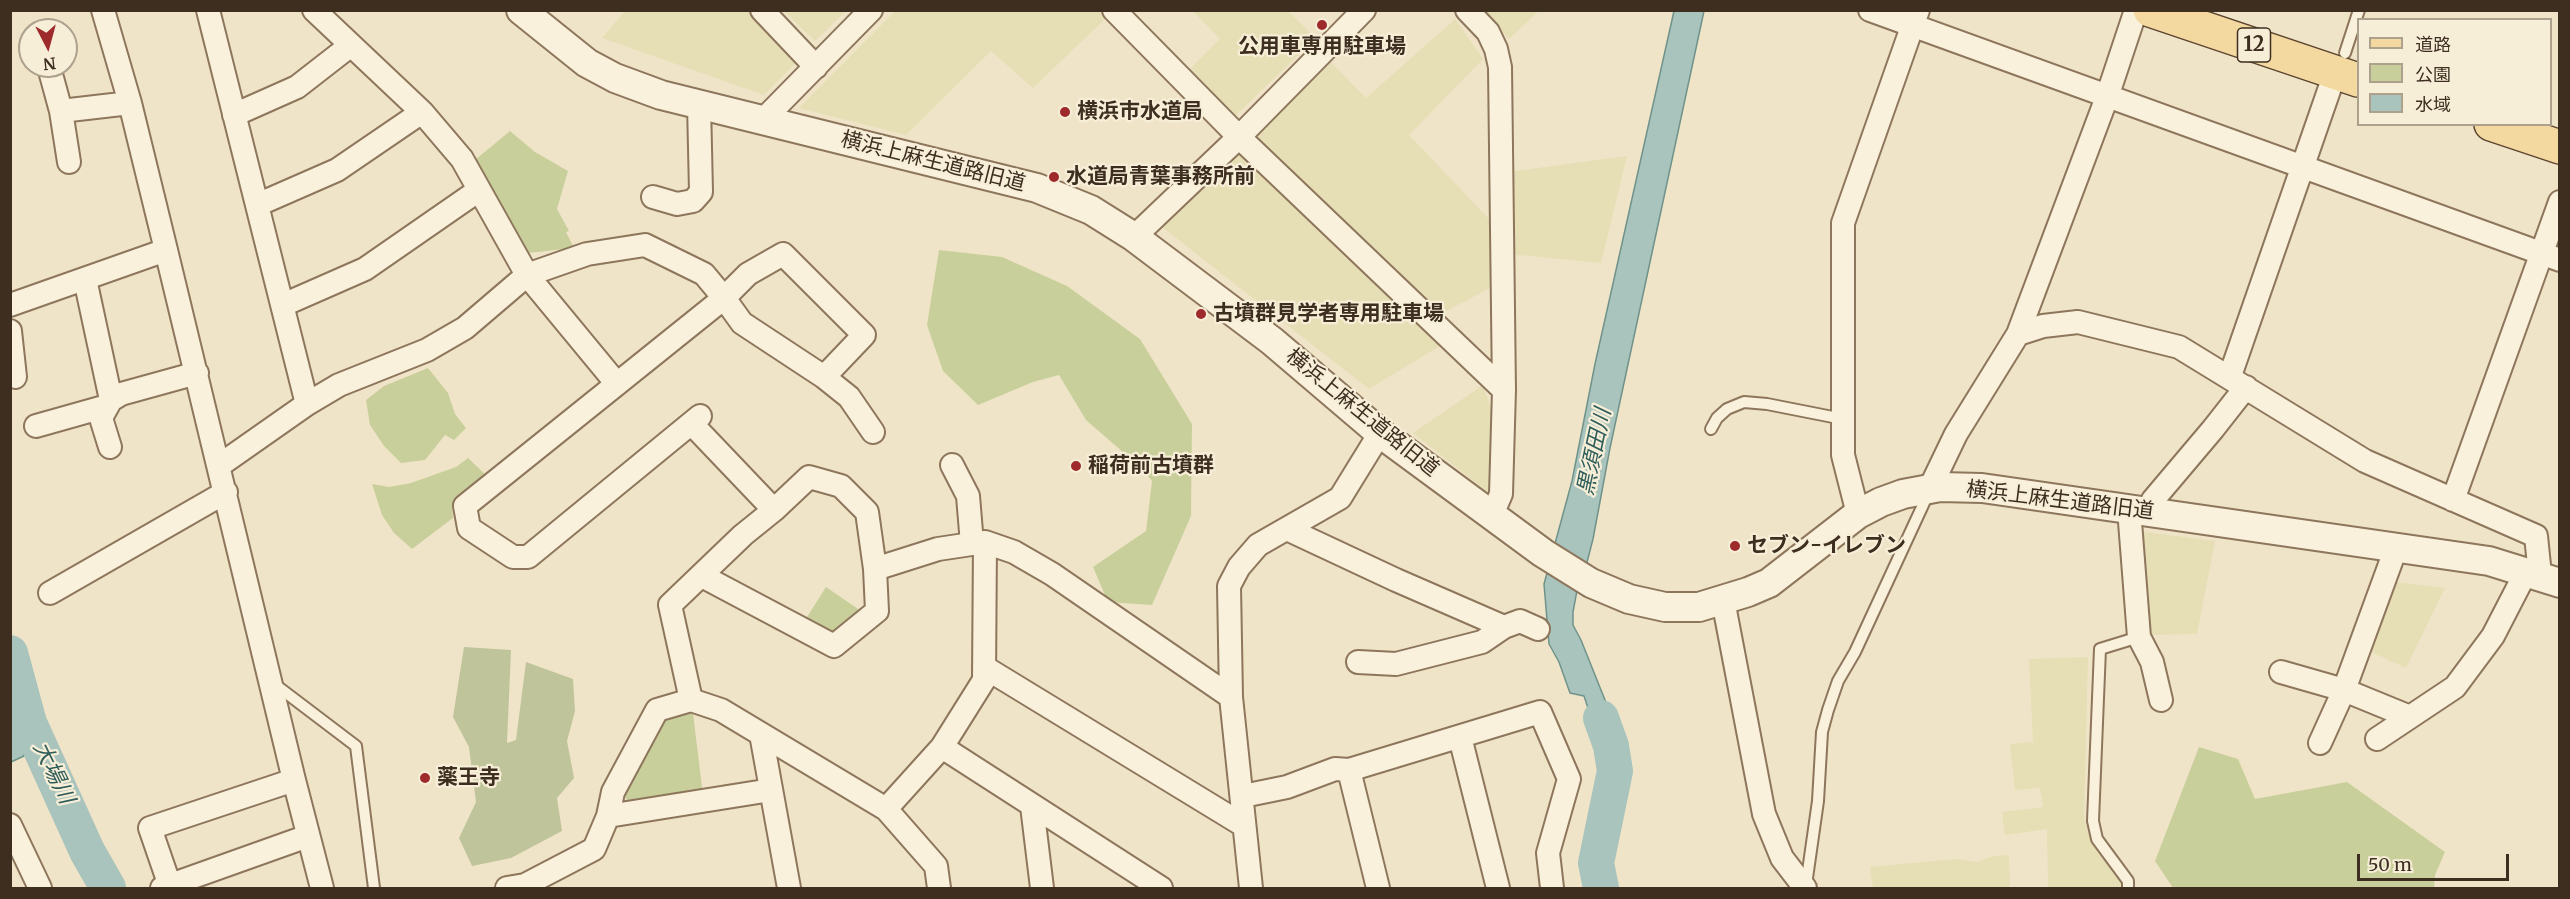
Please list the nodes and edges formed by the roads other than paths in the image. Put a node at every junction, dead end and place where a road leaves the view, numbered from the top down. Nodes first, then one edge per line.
1 (208, 10) edge
2 (314, 10) edge
3 (521, 10) edge
4 (762, 10) edge
5 (872, 10) edge
6 (1114, 10) edge
7 (1364, 10) edge
8 (1467, 10) edge
9 (1870, 10) edge
10 (2136, 10) edge
11 (2150, 10) edge
12 (2223, 10) edge
13 (108, 12) edge
14 (1915, 19) edge
15 (2357, 21) edge
16 (351, 45) junction
17 (816, 66) junction
18 (2349, 66) edge
19 (52, 78) edge
20 (2107, 97) junction
21 (130, 103) junction
22 (699, 104) junction
23 (61, 111) junction
24 (422, 112) junction
25 (234, 115) junction
26 (763, 120) junction
27 (2497, 126) edge
28 (1239, 137) junction
29 (2559, 147) edge
30 (69, 162) dead end
31 (2303, 169) junction
32 (479, 190) junction
33 (653, 196) dead end
34 (2559, 202) edge
35 (257, 205) junction
36 (1134, 237) junction
37 (166, 250) junction
38 (2551, 257) edge
39 (527, 275) junction
40 (85, 279) junction
41 (724, 298) junction
42 (10, 304) edge
43 (283, 305) junction
44 (10, 331) edge
45 (2018, 334) junction
46 (197, 373) junction
47 (15, 377) dead end
48 (824, 377) junction
49 (2238, 381) junction
50 (617, 384) junction
51 (1504, 390) junction
52 (109, 403) junction
53 (307, 404) junction
54 (1843, 419) junction
55 (36, 426) dead end
56 (1711, 429) dead end
57 (873, 432) dead end
58 (1380, 433) junction
59 (110, 447) dead end
60 (220, 465) junction
61 (952, 465) dead end
62 (1930, 488) junction
63 (226, 492) junction
64 (2453, 500) junction
65 (774, 510) junction
66 (2138, 511) junction
67 (1858, 514) junction
68 (1492, 515) junction
69 (1287, 529) junction
70 (978, 543) junction
71 (2396, 548) junction
72 (875, 569) junction
73 (702, 576) junction
74 (2542, 577) edge
75 (50, 593) dead end
76 (1723, 600) junction
77 (1504, 627) junction
78 (1538, 629) dead end
79 (2139, 636) junction
80 (1358, 662) dead end
81 (984, 667) junction
82 (2281, 672) dead end
83 (270, 681) junction
84 (2343, 690) junction
85 (1231, 697) junction
86 (692, 700) junction
87 (2161, 700) dead end
88 (2410, 717) junction
89 (761, 734) junction
90 (1460, 737) junction
91 (2378, 739) dead end
92 (2320, 743) dead end
93 (942, 747) junction
94 (1349, 770) junction
95 (294, 780) junction
96 (771, 790) junction
97 (1243, 796) junction
98 (1032, 806) junction
99 (886, 809) junction
100 (608, 816) junction
101 (10, 825) edge
102 (1243, 825) junction
103 (308, 836) junction
104 (1152, 886) edge
105 (166, 887) edge
106 (1804, 887) edge
107 (40, 888) edge
108 (322, 888) edge
109 (374, 888) edge
110 (507, 888) edge
111 (789, 888) edge
112 (939, 888) edge
113 (1042, 888) edge
114 (1251, 888) edge
115 (1378, 888) edge
116 (1498, 888) edge
117 (1552, 888) edge
118 (2128, 888) edge

1 - 25 street
2 - 16 street
3 - 22 street, 横浜上麻生道路旧道
4 - 17 street
5 - 17 street
6 - 28 street
7 - 28 street
8 - 51 street
9 - 14 street
10 - 20 street
11 - 18 main road, 12
12 - 18 main road, 12
13 - 21 street
14 - 20 street
14 - 54 street
15 - 18 lane
16 - 24 street
16 - 25 street
17 - 26 street
18 - 31 street
19 - 23 street
20 - 31 street
20 - 45 street
21 - 23 street
21 - 37 street
22 - 26 street, 横浜上麻生道路旧道
22 - 33 street
23 - 30 street
24 - 32 street
24 - 35 street
25 - 35 street
26 - 36 street, 横浜上麻生道路旧道
27 - 29 main road
28 - 36 street
28 - 51 street
31 - 38 street
31 - 49 street
32 - 39 street
32 - 43 street
34 - 38 street
35 - 43 street
36 - 58 street, 横浜上麻生道路旧道
37 - 40 street
37 - 46 street
38 - 64 street
39 - 41 street
39 - 50 street
39 - 53 street
40 - 42 street
40 - 52 street
41 - 48 street
41 - 48 street
41 - 50 street
43 - 53 street
44 - 47 street
45 - 49 street
45 - 62 street
46 - 52 street
46 - 60 street
48 - 57 street
49 - 64 street
49 - 66 street
50 - 65 street
51 - 68 street
52 - 55 street
52 - 59 street
53 - 60 street
54 - 56 lane
54 - 67 street
58 - 68 street, 横浜上麻生道路旧道
58 - 69 street
60 - 63 street
61 - 70 street
62 - 66 street, 横浜上麻生道路旧道
62 - 67 street, 横浜上麻生道路旧道
62 - 106 lane
63 - 75 street
63 - 83 street
64 - 74 street
65 - 72 street
65 - 73 street
66 - 71 street, 横浜上麻生道路旧道
66 - 79 street
67 - 76 street, 横浜上麻生道路旧道
68 - 76 street, 横浜上麻生道路旧道
69 - 77 street
69 - 85 street
70 - 72 street
70 - 81 street
70 - 85 street
71 - 74 street, 横浜上麻生道路旧道
71 - 84 street
72 - 73 street
73 - 86 street
74 - 88 street
76 - 106 street
77 - 78 street
77 - 80 street
79 - 87 street
79 - 118 lane
81 - 93 street
81 - 102 street
82 - 84 street
83 - 95 street
83 - 109 lane
84 - 88 street
84 - 92 street
85 - 97 street
86 - 89 street
86 - 100 street
88 - 91 street
89 - 96 street
89 - 99 street
90 - 94 street
90 - 116 street
90 - 117 street
93 - 98 street
93 - 99 street
94 - 97 street
94 - 115 street
95 - 103 street
95 - 105 street
96 - 100 street
96 - 111 street
97 - 102 street
98 - 104 street
98 - 113 street
99 - 112 street
100 - 110 street
101 - 107 street
102 - 114 street
103 - 105 street
103 - 108 street

